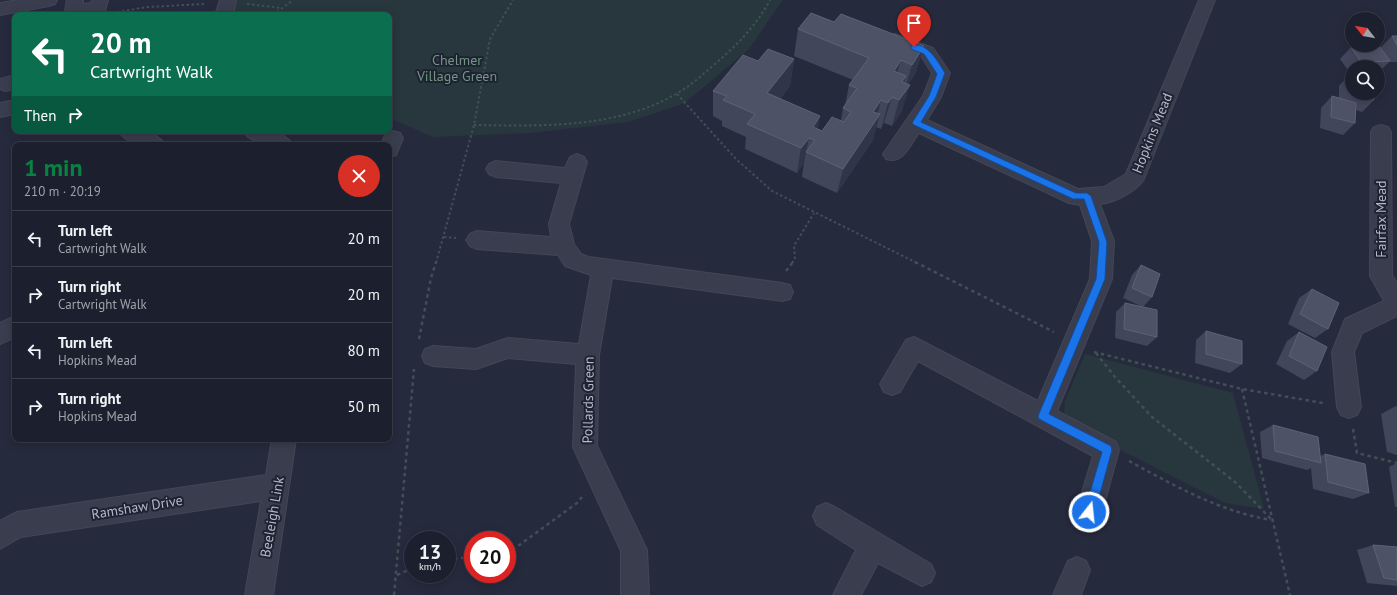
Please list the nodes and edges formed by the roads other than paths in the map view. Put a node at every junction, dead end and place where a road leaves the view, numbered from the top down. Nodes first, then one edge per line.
1 (49, 0) edge
2 (75, 0) edge
3 (1207, 0) edge
4 (99, 4) edge
5 (0, 9) edge
6 (875, 32) edge
7 (12, 108) edge
8 (0, 110) edge
9 (916, 123) junction
10 (1380, 132) dead end
11 (134, 134) edge
12 (259, 134) edge
13 (149, 142) edge
14 (277, 142) edge
15 (893, 154) dead end
16 (496, 169) dead end
17 (1087, 196) junction
18 (477, 240) dead end
19 (564, 247) junction
20 (602, 268) junction
21 (782, 292) road end
22 (1397, 302) edge
23 (1397, 305) edge
24 (12, 328) edge
25 (0, 334) edge
26 (422, 353) road end
27 (588, 355) junction
28 (892, 384) dead end
29 (1349, 407) road end
30 (1043, 416) junction
31 (284, 442) edge
32 (278, 486) junction
33 (1089, 512) dead end
34 (826, 516) dead end
35 (0, 536) edge
36 (873, 545) junction
37 (1077, 570) dead end
38 (922, 573) dead end
39 (259, 595) edge
40 (635, 595) edge
41 (847, 595) edge
42 (1067, 595) edge

1 - 5 street
2 - 4 street
3 - 17 street, Hopkins Mead
6 - 9 street
7 - 8 street
9 - 15 street
9 - 17 street, Hopkins Mead
10 - 22 street, Fairfax Mead
11 - 13 street
12 - 14 street
16 - 19 street
17 - 30 street
18 - 19 street
19 - 20 street
20 - 21 street
20 - 27 street, Pollards Green
23 - 29 street
24 - 25 street
26 - 27 street
27 - 40 street, Pollards Green
28 - 30 street
30 - 33 street
31 - 32 street, Beeleigh Link
32 - 35 street, Ramshaw Drive
32 - 39 street, Beeleigh Link
34 - 36 street
36 - 38 street
36 - 41 street
37 - 42 street

